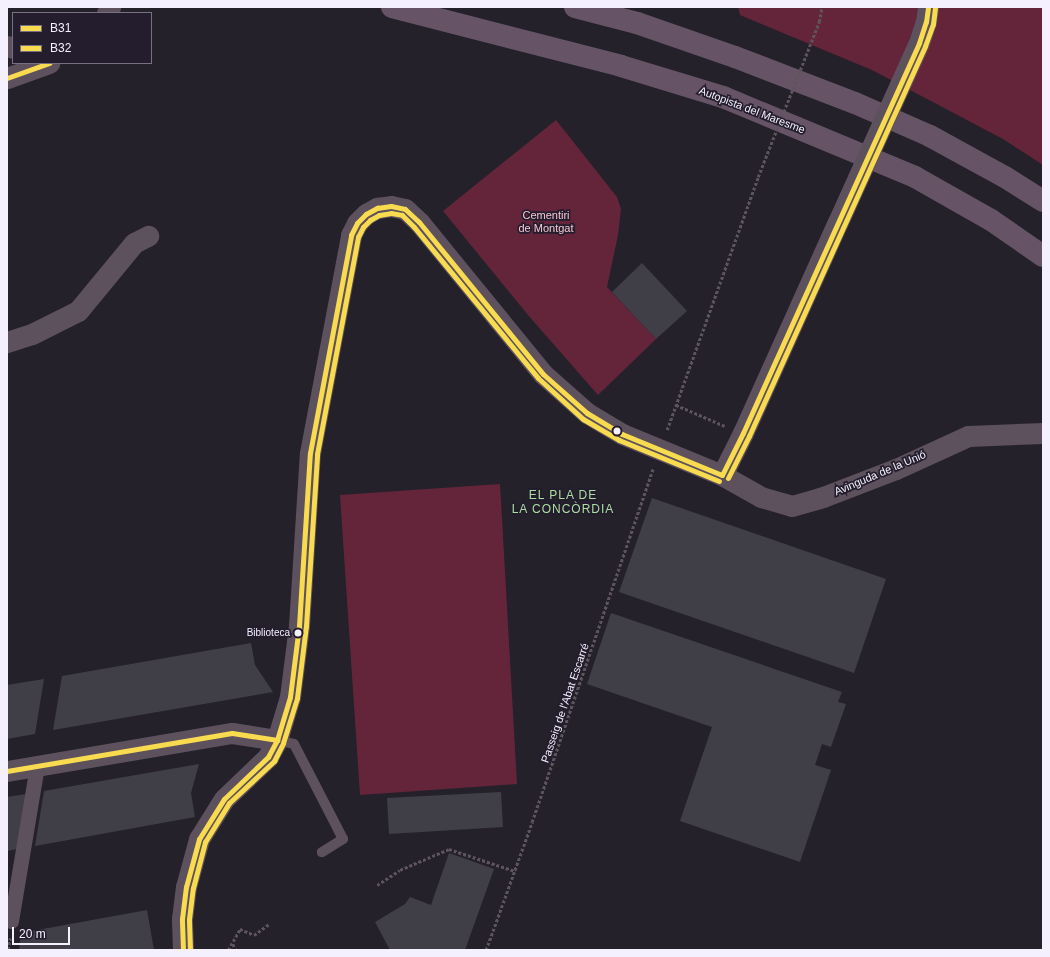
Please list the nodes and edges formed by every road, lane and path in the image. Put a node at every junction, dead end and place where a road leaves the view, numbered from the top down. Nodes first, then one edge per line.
1 (392, 7) edge
2 (575, 7) edge
3 (822, 7) edge
4 (928, 7) edge
5 (46, 64) edge
6 (7, 78) edge
7 (1043, 201) edge
8 (148, 236) dead end
9 (1043, 256) edge
10 (7, 342) edge
11 (676, 405) junction
12 (743, 433) junction
13 (1043, 433) edge
14 (664, 436) dead end
15 (654, 468) dead end
16 (722, 475) junction
17 (277, 740) junction
18 (37, 766) junction
19 (7, 771) edge
20 (322, 852) dead end
21 (515, 870) junction
22 (377, 885) dead end
23 (11, 921) dead end
24 (269, 924) dead end
25 (232, 943) junction
26 (183, 950) edge
27 (228, 950) edge
28 (236, 950) edge
29 (486, 950) edge

1 - 9 highway, Autopista del Maresme
2 - 7 highway
3 - 11 path, bridge
4 - 12 street, bridge
5 - 6 street
8 - 10 street
11 - 12 path
11 - 14 path
12 - 16 street
13 - 16 street, Avinguda de la Unió
15 - 21 path, Passeig de l'Abat Escarré
16 - 17 street, Avinguda de la Unió
17 - 18 street
17 - 20 lane
17 - 26 street, Avinguda de la Unió
18 - 19 street
18 - 23 street
21 - 22 path
21 - 29 path, Passeig de l'Abat Escarré
24 - 25 path
25 - 27 path
25 - 28 path

